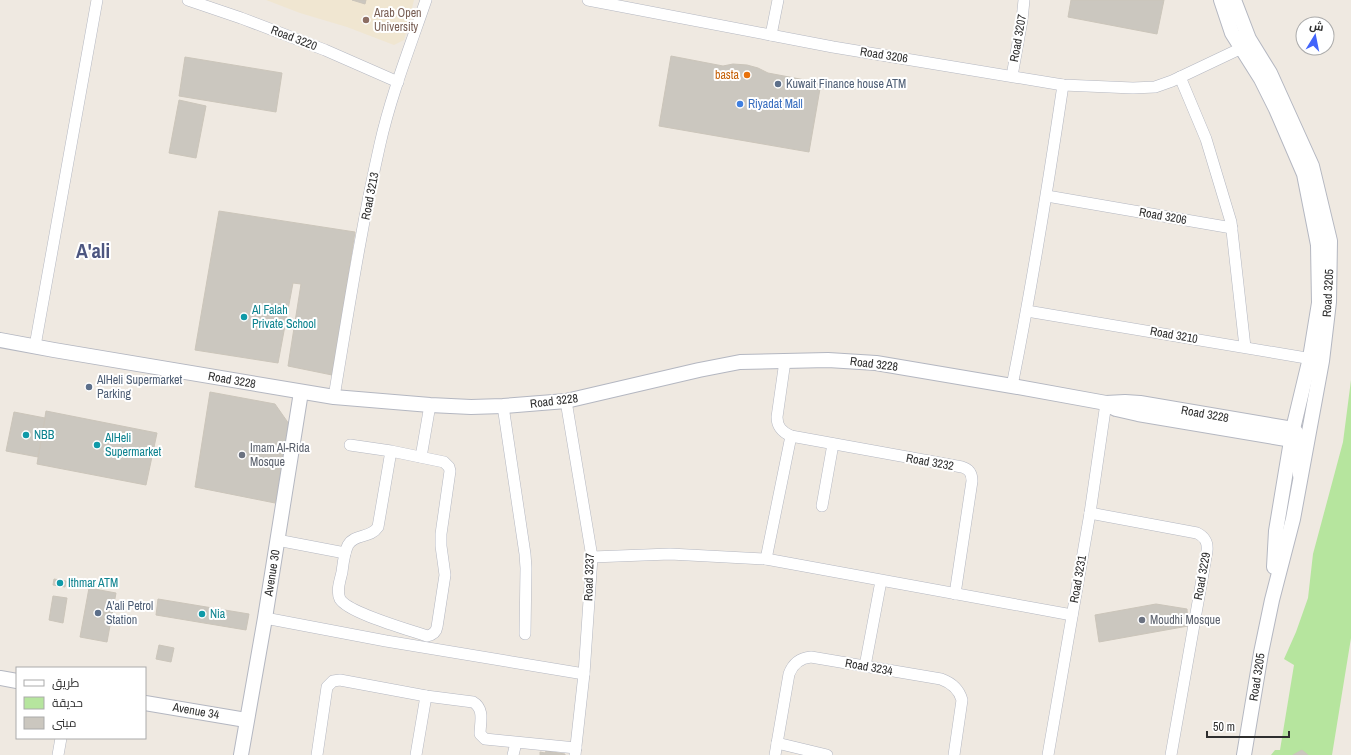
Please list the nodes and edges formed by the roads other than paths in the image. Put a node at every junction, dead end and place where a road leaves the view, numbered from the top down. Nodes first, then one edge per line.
1 (97, 0) edge
2 (188, 0) edge
3 (426, 0) edge
4 (588, 0) edge
5 (778, 0) edge
6 (1024, 0) edge
7 (1221, 0) edge
8 (1234, 0) edge
9 (201, 2) edge
10 (771, 35) junction
11 (1247, 45) junction
12 (1012, 76) junction
13 (1180, 78) junction
14 (398, 82) junction
15 (1063, 85) junction
16 (1047, 196) junction
17 (1232, 228) junction
18 (1027, 310) junction
19 (0, 340) edge
20 (35, 346) junction
21 (1245, 347) junction
22 (1316, 359) junction
23 (785, 361) junction
24 (1012, 386) junction
25 (301, 392) junction
26 (334, 397) junction
27 (566, 401) junction
28 (1106, 403) junction
29 (430, 405) junction
30 (503, 406) junction
31 (1310, 424) junction
32 (1295, 435) junction
33 (791, 436) junction
34 (834, 444) junction
35 (350, 445) dead end
36 (391, 451) junction
37 (421, 457) junction
38 (1300, 475) junction
39 (822, 506) dead end
40 (1090, 512) junction
41 (277, 540) junction
42 (345, 553) junction
43 (592, 557) junction
44 (766, 559) junction
45 (881, 581) junction
46 (955, 594) junction
47 (1272, 600) junction
48 (1072, 615) junction
49 (265, 618) junction
50 (525, 634) dead end
51 (865, 666) junction
52 (584, 674) junction
53 (0, 678) edge
54 (16, 681) edge
55 (426, 696) junction
56 (146, 703) edge
57 (246, 720) junction
58 (61, 739) edge
59 (516, 742) junction
60 (777, 743) junction
61 (576, 752) edge
62 (58, 755) edge
63 (241, 755) edge
64 (317, 755) edge
65 (416, 755) edge
66 (514, 755) edge
67 (775, 755) edge
68 (827, 755) edge
69 (954, 755) edge
70 (1048, 755) edge
71 (1171, 755) edge
72 (1244, 755) edge

1 - 20 street
2 - 9 street, Road 3220
3 - 14 street, Road 3213
4 - 10 street, Road 3206
5 - 10 street
6 - 12 street, Road 3207
7 - 11 street, Road 3205
8 - 11 street, Road 3205
9 - 14 street, Road 3220
10 - 12 street, Road 3206
11 - 13 street, Road 3206
11 - 22 street, Road 3205
12 - 15 street, Road 3206
13 - 15 street, Road 3206
13 - 17 street
14 - 26 street, Road 3213
15 - 16 street
16 - 17 street, Road 3206
16 - 18 street
17 - 21 street
18 - 21 street, Road 3210
18 - 24 street
19 - 20 street, Road 3228
20 - 25 street, Road 3228
21 - 22 street, Road 3210
22 - 31 street, Road 3205
22 - 32 street, Road 3205
23 - 24 street, Road 3228
23 - 27 street, Road 3228
23 - 33 street
24 - 28 street, Road 3228
25 - 26 street, Road 3228
25 - 41 street, Avenue 30
26 - 29 street, Road 3228
27 - 30 street, Road 3228
27 - 43 street, Road 3237
28 - 32 street, Road 3228
28 - 40 street, Road 3231
29 - 30 street, Road 3228
29 - 37 street
30 - 50 street
31 - 32 street
31 - 38 street, Road 3205
32 - 38 street
32 - 47 street, Road 3205
33 - 34 street, Road 3232
33 - 44 street
34 - 39 street
34 - 46 street, Road 3232
35 - 36 street
36 - 37 street
36 - 42 street
37 - 42 street
38 - 47 street, Road 3205
40 - 48 street, Road 3231
40 - 71 street, Road 3229
41 - 42 street
41 - 49 street, Avenue 30
43 - 44 street
43 - 52 street, Road 3237
44 - 45 street
45 - 46 street
45 - 51 street
46 - 48 street
47 - 72 street, Road 3205
48 - 70 street, Road 3231
49 - 52 street
49 - 57 street, Avenue 30
51 - 60 street, Road 3234
51 - 69 street, Road 3234
52 - 61 street, Road 3237
53 - 54 street
55 - 59 street
55 - 64 street
55 - 65 street
56 - 57 street, Avenue 34
57 - 63 street, Avenue 30
58 - 62 street
59 - 61 street
59 - 66 street
60 - 67 street, Road 3234
60 - 68 street

